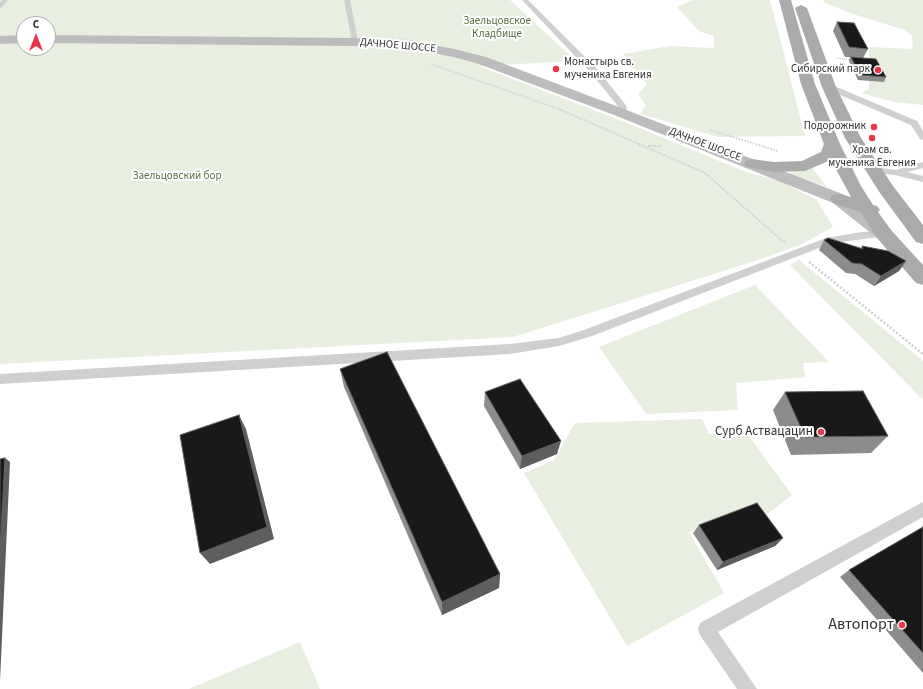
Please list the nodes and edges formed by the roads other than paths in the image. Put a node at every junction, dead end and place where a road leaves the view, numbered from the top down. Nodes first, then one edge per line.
1 (5, 0) edge
2 (347, 0) edge
3 (525, 0) edge
4 (785, 0) edge
5 (798, 0) edge
6 (0, 8) edge
7 (16, 39) edge
8 (56, 39) edge
9 (0, 40) edge
10 (352, 42) junction
11 (829, 87) junction
12 (619, 112) junction
13 (914, 123) junction
14 (923, 128) edge
15 (923, 137) edge
16 (832, 144) junction
17 (752, 164) junction
18 (922, 166) edge
19 (873, 170) junction
20 (894, 172) junction
21 (923, 179) edge
22 (839, 199) junction
23 (867, 209) junction
24 (906, 217) junction
25 (884, 234) junction
26 (923, 238) edge
27 (923, 278) edge
28 (0, 379) edge
29 (923, 509) edge
30 (748, 689) edge

1 - 6 lane
2 - 10 lane
3 - 12 lane
4 - 16 main road
5 - 11 main road
7 - 9 street
8 - 10 street, ДАЧНОЕ ШОССЕ
10 - 12 street, ДАЧНОЕ ШОССЕ
11 - 13 lane
11 - 19 main road
12 - 17 street, ДАЧНОЕ ШОССЕ
13 - 14 lane
13 - 15 lane
16 - 17 main road
16 - 23 main road
17 - 22 street, ДАЧНОЕ ШОССЕ
18 - 20 lane
19 - 20 lane
19 - 24 main road
20 - 21 lane
22 - 23 main road
22 - 25 street, ДАЧНОЕ ШОССЕ
23 - 24 main road
23 - 25 main road
24 - 26 main road
25 - 27 main road
25 - 28 lane
29 - 30 lane

